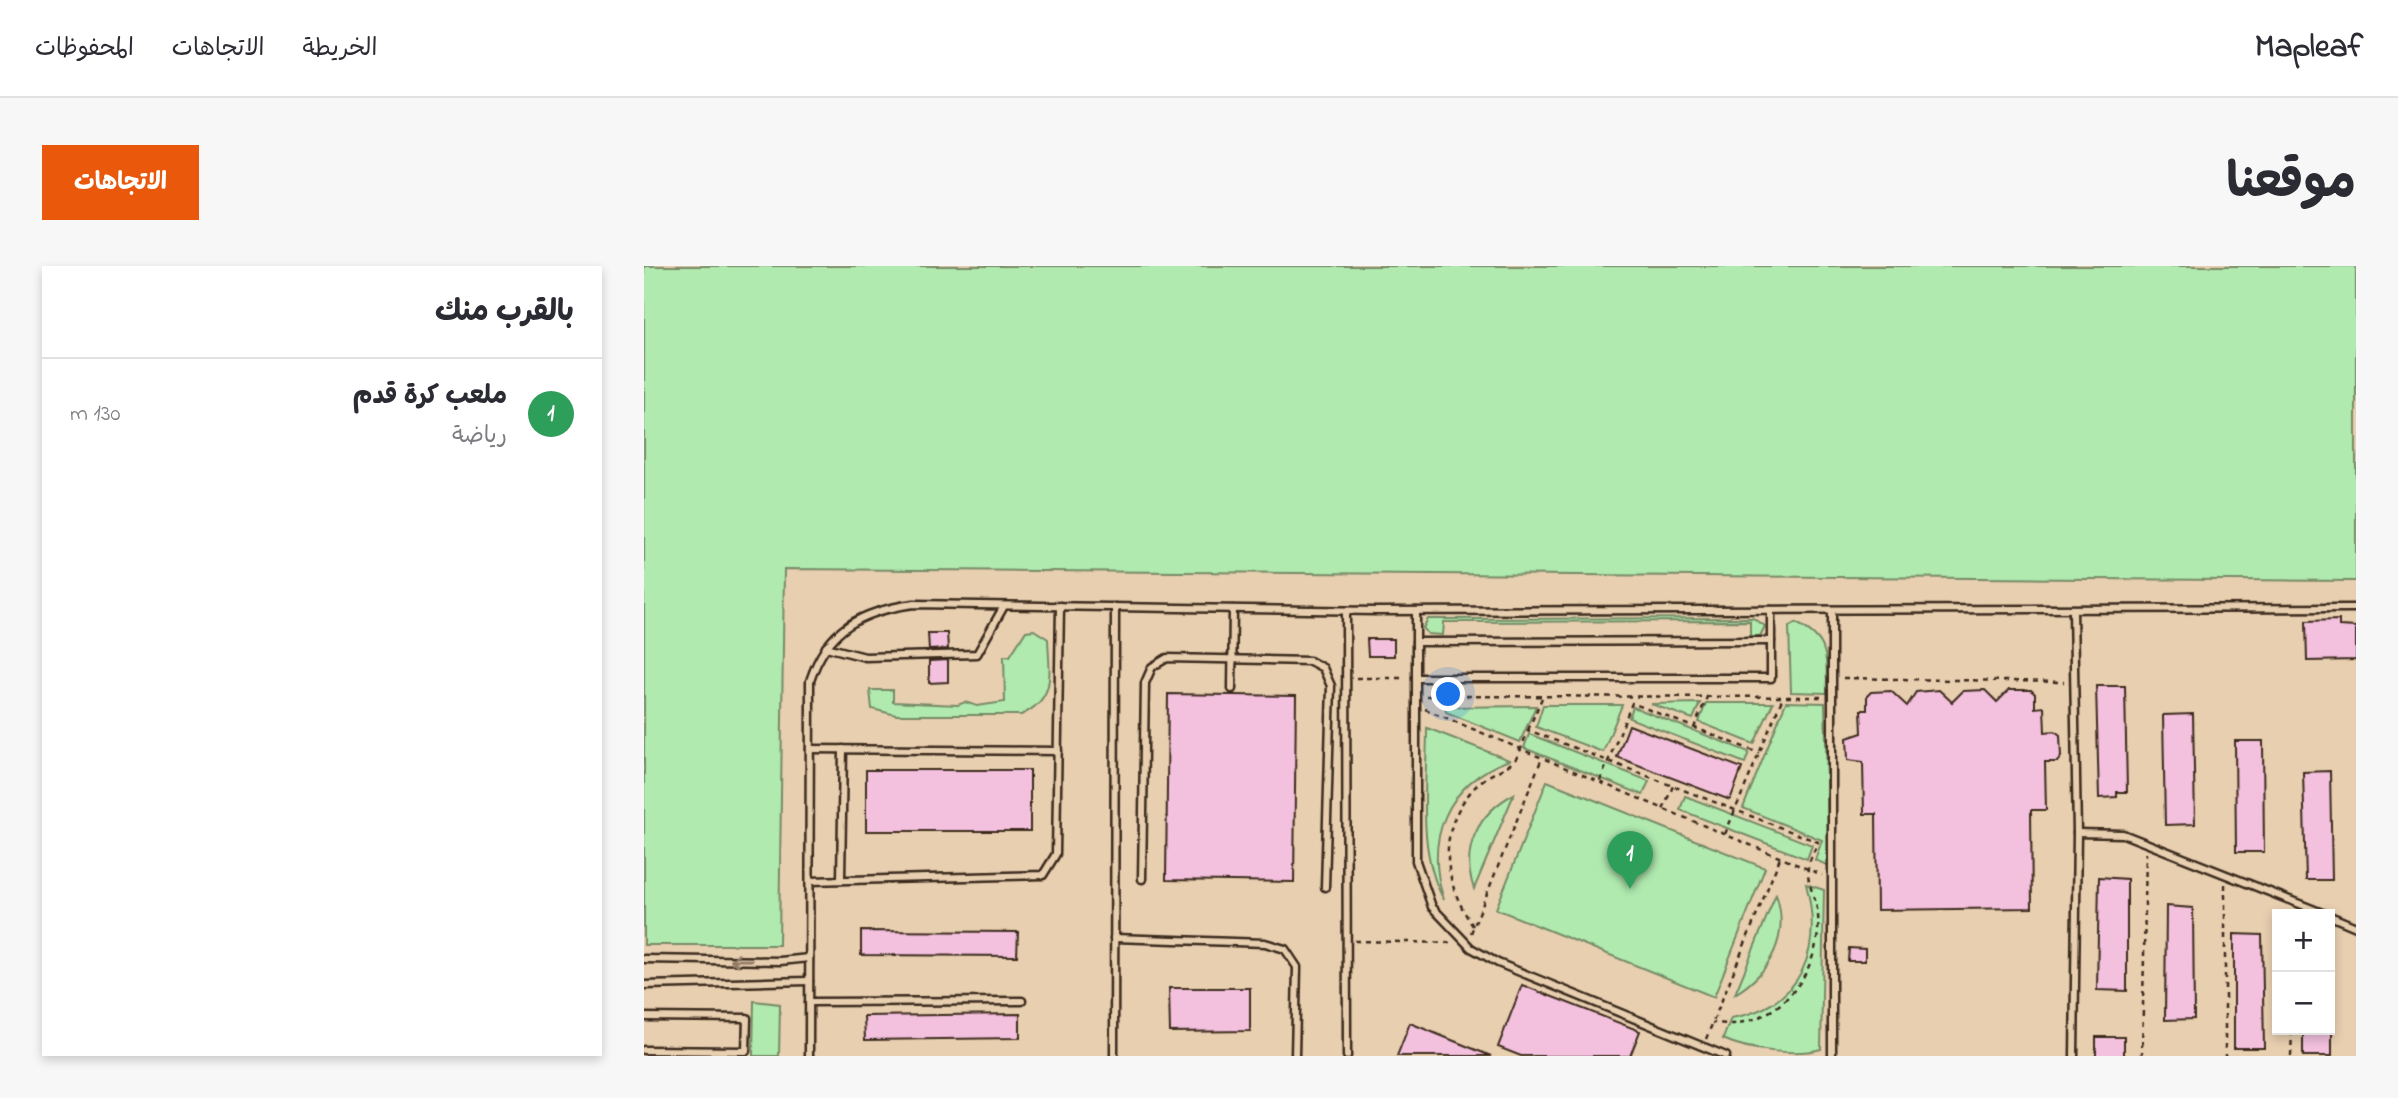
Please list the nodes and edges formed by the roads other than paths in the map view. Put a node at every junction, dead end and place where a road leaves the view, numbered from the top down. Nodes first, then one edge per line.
1 (1004, 606) junction
2 (1060, 606) junction
3 (1115, 607) junction
4 (2356, 608) edge
5 (1233, 609) junction
6 (1771, 610) junction
7 (1832, 610) junction
8 (2073, 610) junction
9 (1346, 611) junction
10 (1416, 611) junction
11 (1771, 641) junction
12 (1416, 642) junction
13 (826, 647) junction
14 (1233, 659) junction
15 (1416, 678) junction
16 (1232, 689) dead end
17 (810, 749) junction
18 (843, 749) junction
19 (1058, 751) junction
20 (2077, 834) junction
21 (1142, 879) dead end
22 (841, 880) junction
23 (810, 881) junction
24 (1325, 887) dead end
25 (2312, 909) edge
26 (2335, 918) edge
27 (2356, 927) edge
28 (1114, 938) junction
29 (809, 958) junction
30 (644, 959) edge
31 (809, 981) junction
32 (644, 985) edge
33 (1022, 1001) dead end
34 (809, 1002) junction
35 (644, 1017) edge
36 (644, 1050) edge
37 (809, 1056) edge
38 (1114, 1056) edge
39 (1296, 1056) edge
40 (1347, 1056) edge
41 (1727, 1056) edge
42 (1832, 1056) edge
43 (2074, 1056) edge

1 - 2 lane
1 - 13 lane
1 - 13 lane
2 - 3 lane
2 - 19 lane
3 - 5 lane
3 - 28 lane
4 - 8 lane
5 - 9 lane
5 - 14 lane
6 - 7 lane
6 - 10 lane
6 - 11 lane
7 - 8 lane
7 - 42 lane
8 - 20 lane
9 - 10 lane
9 - 40 lane
10 - 12 lane
11 - 12 lane
11 - 15 lane
12 - 15 lane
13 - 17 lane
14 - 16 lane
14 - 21 lane
14 - 24 lane
15 - 41 lane
17 - 18 lane
17 - 23 lane
18 - 19 lane
18 - 22 lane
19 - 22 lane
20 - 25 lane
20 - 43 lane
22 - 23 lane
23 - 29 lane
26 - 27 lane
28 - 38 lane
28 - 39 lane
29 -> 30 lane
29 - 31 lane
31 - 32 lane
31 - 34 lane
33 - 34 lane
34 - 37 lane
35 - 36 lane

